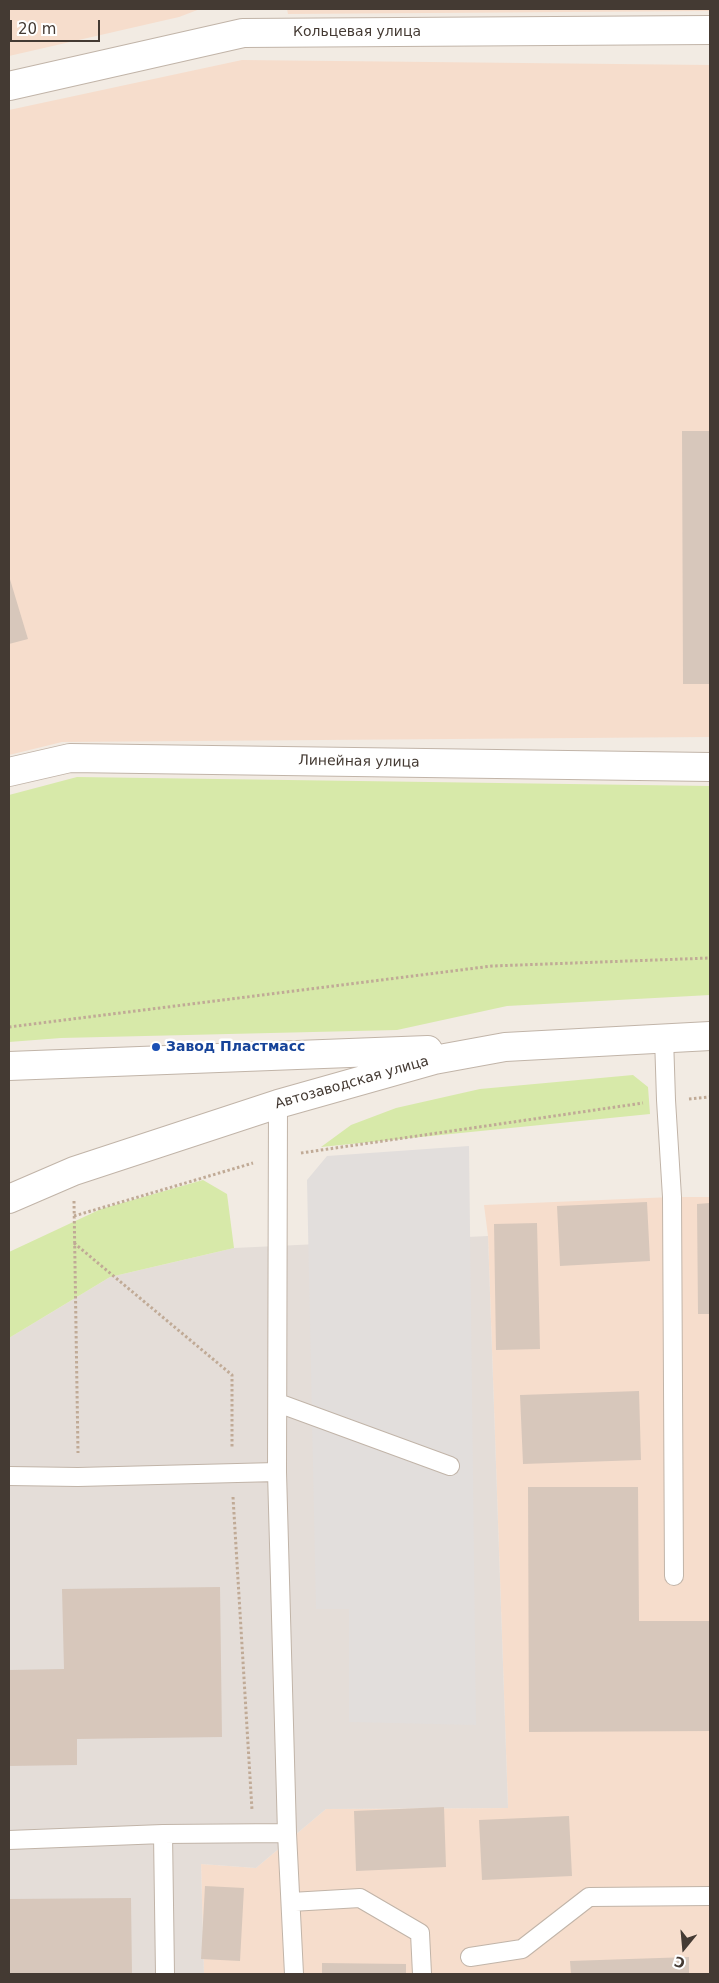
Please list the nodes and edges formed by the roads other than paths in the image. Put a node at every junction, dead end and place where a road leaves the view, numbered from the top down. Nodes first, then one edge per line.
1 (242, 21) edge
2 (710, 30) edge
3 (9, 86) edge
4 (710, 766) edge
5 (9, 772) edge
6 (710, 1036) edge
7 (664, 1038) junction
8 (504, 1047) junction
9 (9, 1066) edge
10 (278, 1104) junction
11 (9, 1199) edge
12 (278, 1403) junction
13 (450, 1466) dead end
14 (277, 1472) junction
15 (9, 1476) edge
16 (674, 1576) dead end
17 (287, 1833) junction
18 (164, 1834) junction
19 (9, 1840) edge
20 (710, 1896) edge
21 (291, 1902) junction
22 (470, 1957) dead end
23 (165, 1974) edge
24 (294, 1974) edge
25 (422, 1974) edge

1 - 2 street, Кольцевая улица
1 - 3 street, Кольцевая улица
4 - 5 street, Линейная улица
6 - 7 street, Автозаводская улица
7 - 8 street, Автозаводская улица
7 - 16 lane
8 - 9 street
8 - 10 street, Автозаводская улица
10 - 11 street, Автозаводская улица
10 - 12 lane
12 - 13 lane
12 - 14 lane
14 - 15 lane
14 - 17 lane
17 - 18 lane
17 - 21 lane
18 - 19 lane
18 - 23 lane
20 - 22 lane
21 - 24 lane
21 - 25 lane

